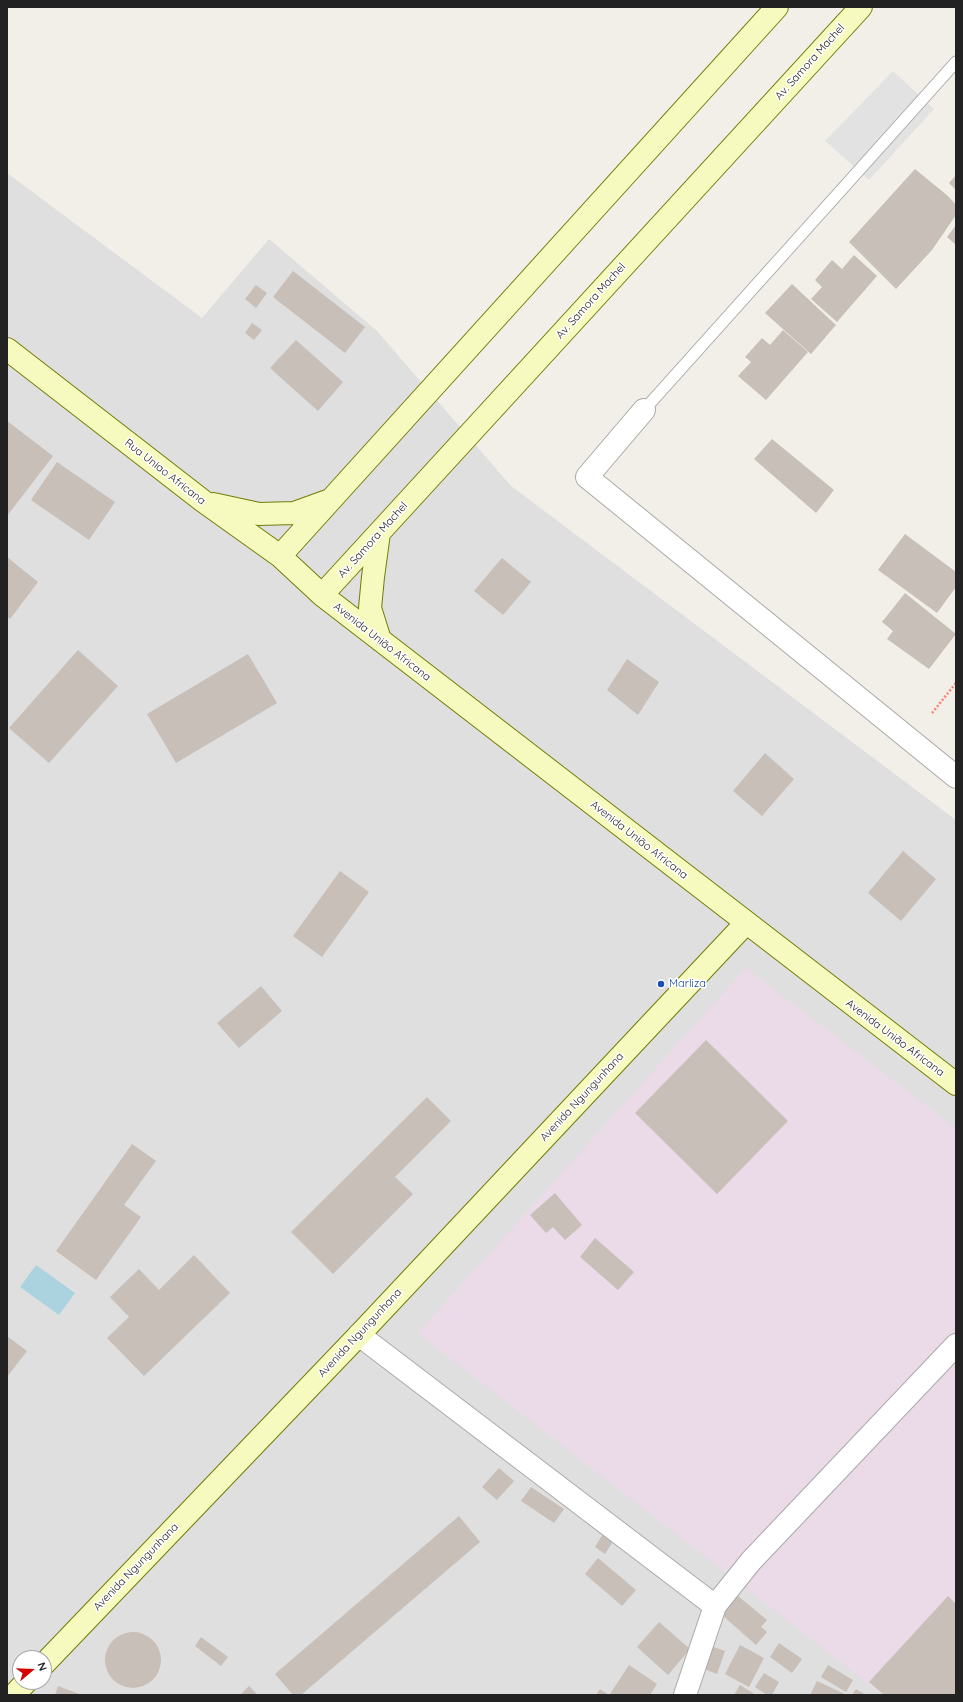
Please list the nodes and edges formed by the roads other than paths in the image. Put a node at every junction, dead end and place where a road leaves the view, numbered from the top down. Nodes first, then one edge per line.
1 (777, 7) edge
2 (861, 7) edge
3 (956, 62) edge
4 (7, 349) edge
5 (644, 410) joint
6 (332, 499) junction
7 (202, 501) junction
8 (379, 533) junction
9 (280, 556) junction
10 (322, 595) junction
11 (380, 640) junction
12 (956, 777) edge
13 (746, 923) junction
14 (956, 1084) edge
15 (359, 1334) junction
16 (956, 1345) edge
17 (715, 1606) junction
18 (52, 1656) edge
19 (685, 1695) edge

1 - 6 main road
2 - 8 main road, Av. Samora Machel
3 - 5 lane
4 - 7 main road, Rua Uniao Africana
5 - 12 street
6 - 7 main road
6 - 9 main road
7 - 9 main road, Rua Uniao Africana
8 - 10 main road, Av. Samora Machel
8 - 11 main road
9 - 10 main road, Rua Uniao Africana
10 - 11 main road, Avenida União Africana
11 - 13 main road, Avenida União Africana
13 - 14 main road, Avenida União Africana
13 - 15 main road, Avenida Ngungunhana
15 - 17 street
15 - 18 main road, Avenida Ngungunhana
16 - 17 street
17 - 19 street

